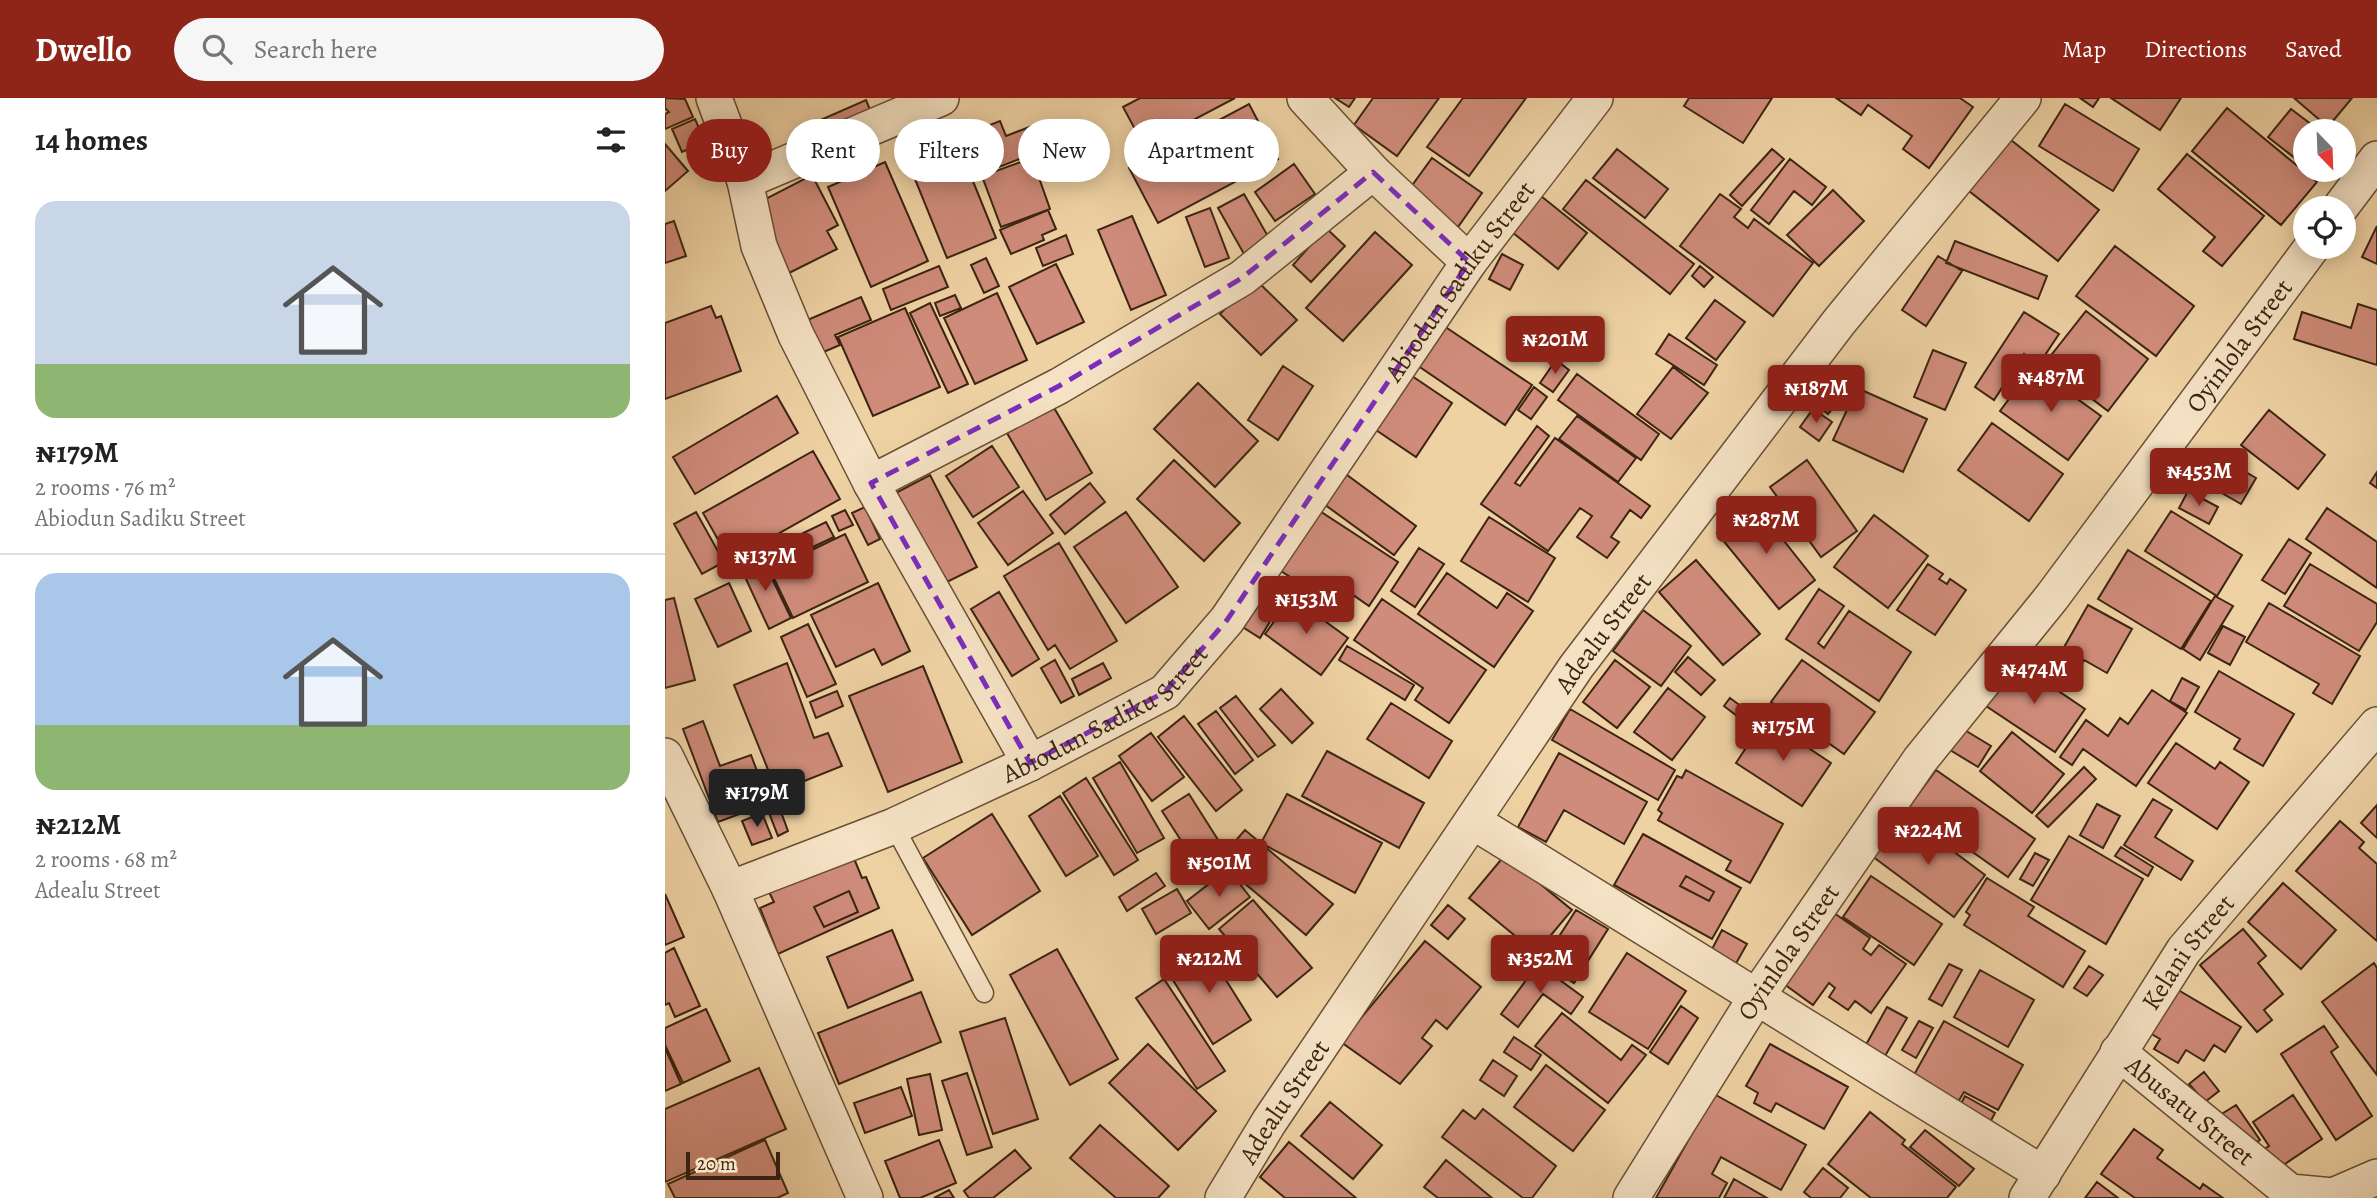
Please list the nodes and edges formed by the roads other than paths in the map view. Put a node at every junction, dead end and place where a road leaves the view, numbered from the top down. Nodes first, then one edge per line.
1 (714, 98) edge
2 (941, 98) edge
3 (1305, 98) edge
4 (1595, 98) edge
5 (2023, 98) edge
6 (722, 119) edge
7 (2377, 159) edge
8 (772, 170) edge
9 (1373, 172) junction
10 (745, 182) edge
11 (2349, 196) edge
12 (2303, 259) edge
13 (1469, 262) junction
14 (871, 483) junction
15 (2377, 726) edge
16 (665, 757) edge
17 (1030, 763) junction
18 (1474, 822) junction
19 (894, 826) junction
20 (730, 889) junction
21 (984, 993) dead end
22 (1755, 999) junction
23 (2119, 1052) junction
24 (2377, 1177) edge
25 (2035, 1186) edge
26 (865, 1198) edge
27 (1223, 1198) edge
28 (1632, 1198) edge

1 - 6 street
2 - 8 street
3 - 9 street
4 - 13 street, Abiodun Sadiku Street
5 - 18 street, Adealu Street
7 - 11 street
9 - 13 street
9 - 14 street
10 - 14 street
12 - 22 street, Oyinlola Street
13 - 17 street, Abiodun Sadiku Street
14 - 17 street
15 - 23 street, Kelani Street
16 - 20 street
17 - 19 street, Abiodun Sadiku Street
18 - 22 street
18 - 27 street, Adealu Street
19 - 20 street, Abiodun Sadiku Street
19 - 21 lane
20 - 26 street
22 - 25 street
22 - 28 street, Oyinlola Street
23 - 24 street, Abusatu Street
23 - 25 street, Kelani Street

